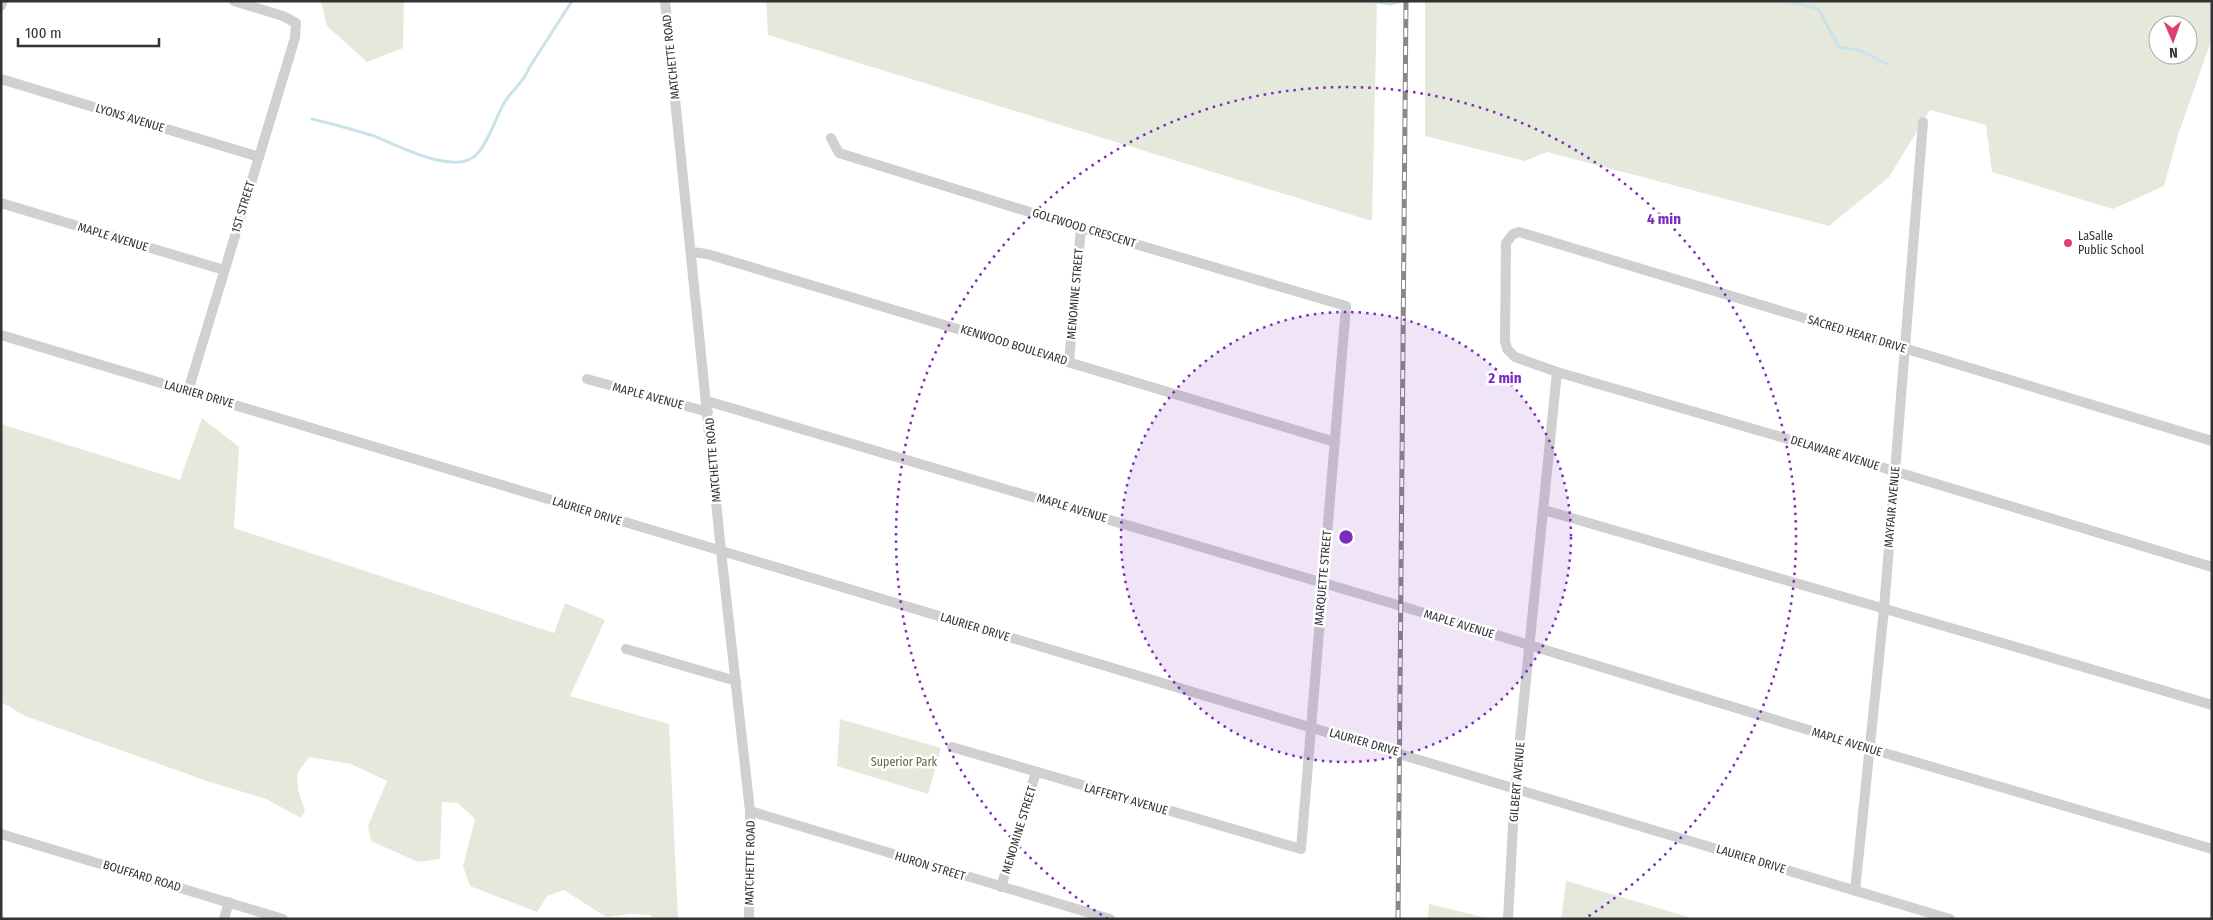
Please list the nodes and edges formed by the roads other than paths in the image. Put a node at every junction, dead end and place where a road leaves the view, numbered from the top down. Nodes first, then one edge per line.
1 (3, 1) edge
2 (234, 1) edge
3 (665, 1) edge
4 (1, 6) edge
5 (1, 79) edge
6 (1923, 122) dead end
7 (831, 138) dead end
8 (259, 157) junction
9 (1, 203) edge
10 (1081, 228) junction
11 (692, 252) junction
12 (224, 270) junction
13 (1346, 306) joint
14 (1, 335) edge
15 (1906, 348) junction
16 (1515, 357) joint
17 (1069, 361) junction
18 (1557, 372) junction
19 (587, 379) dead end
20 (188, 391) junction
21 (708, 406) junction
22 (2212, 441) edge
23 (1335, 442) junction
24 (1895, 472) junction
25 (1544, 510) junction
26 (721, 551) junction
27 (2212, 567) edge
28 (1323, 584) junction
29 (1884, 609) junction
30 (1530, 646) junction
31 (626, 649) dead end
32 (736, 682) junction
33 (2212, 706) edge
34 (1310, 726) junction
35 (952, 747) dead end
36 (1871, 750) junction
37 (1036, 772) junction
38 (1515, 788) junction
39 (750, 811) junction
40 (1, 834) edge
41 (2212, 849) edge
42 (1301, 850) joint
43 (1001, 887) junction
44 (1855, 890) junction
45 (229, 902) junction
46 (224, 919) edge
47 (283, 919) edge
48 (749, 919) edge
49 (1110, 919) edge
50 (1508, 919) edge
51 (1950, 919) edge

1 - 4 street
2 - 8 street, 1ST STREET
3 - 11 street, MATCHETTE ROAD
5 - 8 street, LYONS AVENUE
6 - 15 street, MAYFAIR AVENUE
7 - 10 street, GOLFWOOD CRESCENT
8 - 12 street, 1ST STREET
9 - 12 street, MAPLE AVENUE
10 - 13 street, GOLFWOOD CRESCENT
10 - 17 street, MENOMINE STREET
11 - 17 street, KENWOOD BOULEVARD
11 - 21 street, MATCHETTE ROAD
12 - 20 street, 1ST STREET
13 - 23 street, MARQUETTE STREET
14 - 20 street, LAURIER DRIVE
15 - 16 street, SACRED HEART DRIVE
15 - 22 street, SACRED HEART DRIVE
15 - 24 street, MAYFAIR AVENUE
16 - 18 street, DELAWARE AVENUE
17 - 23 street, KENWOOD BOULEVARD
18 - 24 street, DELAWARE AVENUE
18 - 25 street, GILBERT AVENUE
19 - 21 street, MAPLE AVENUE
20 - 26 street, LAURIER DRIVE
21 - 26 street, MATCHETTE ROAD
21 - 28 street, MAPLE AVENUE
23 - 28 street, MARQUETTE STREET
24 - 27 street, DELAWARE AVENUE
24 - 29 street, MAYFAIR AVENUE
25 - 29 street
25 - 30 street, GILBERT AVENUE
26 - 32 street, MATCHETTE ROAD
26 - 34 street, LAURIER DRIVE
28 - 30 street, MAPLE AVENUE
28 - 34 street, MARQUETTE STREET
29 - 33 street
29 - 36 street, MAYFAIR AVENUE
30 - 36 street, MAPLE AVENUE
30 - 38 street, GILBERT AVENUE
31 - 32 street
32 - 39 street, MATCHETTE ROAD
34 - 38 street, LAURIER DRIVE
34 - 42 street, MARQUETTE STREET
35 - 37 street, LAFFERTY AVENUE
36 - 41 street, MAPLE AVENUE
36 - 44 street, MAYFAIR AVENUE
37 - 42 street, LAFFERTY AVENUE
37 - 43 street, MENOMINE STREET
38 - 44 street, LAURIER DRIVE
38 - 50 street, GILBERT AVENUE
39 - 43 street, HURON STREET
39 - 48 street, MATCHETTE ROAD
40 - 45 street, BOUFFARD ROAD
43 - 49 street, HURON STREET
44 - 51 street, LAURIER DRIVE
45 - 46 street
45 - 47 street, BOUFFARD ROAD

